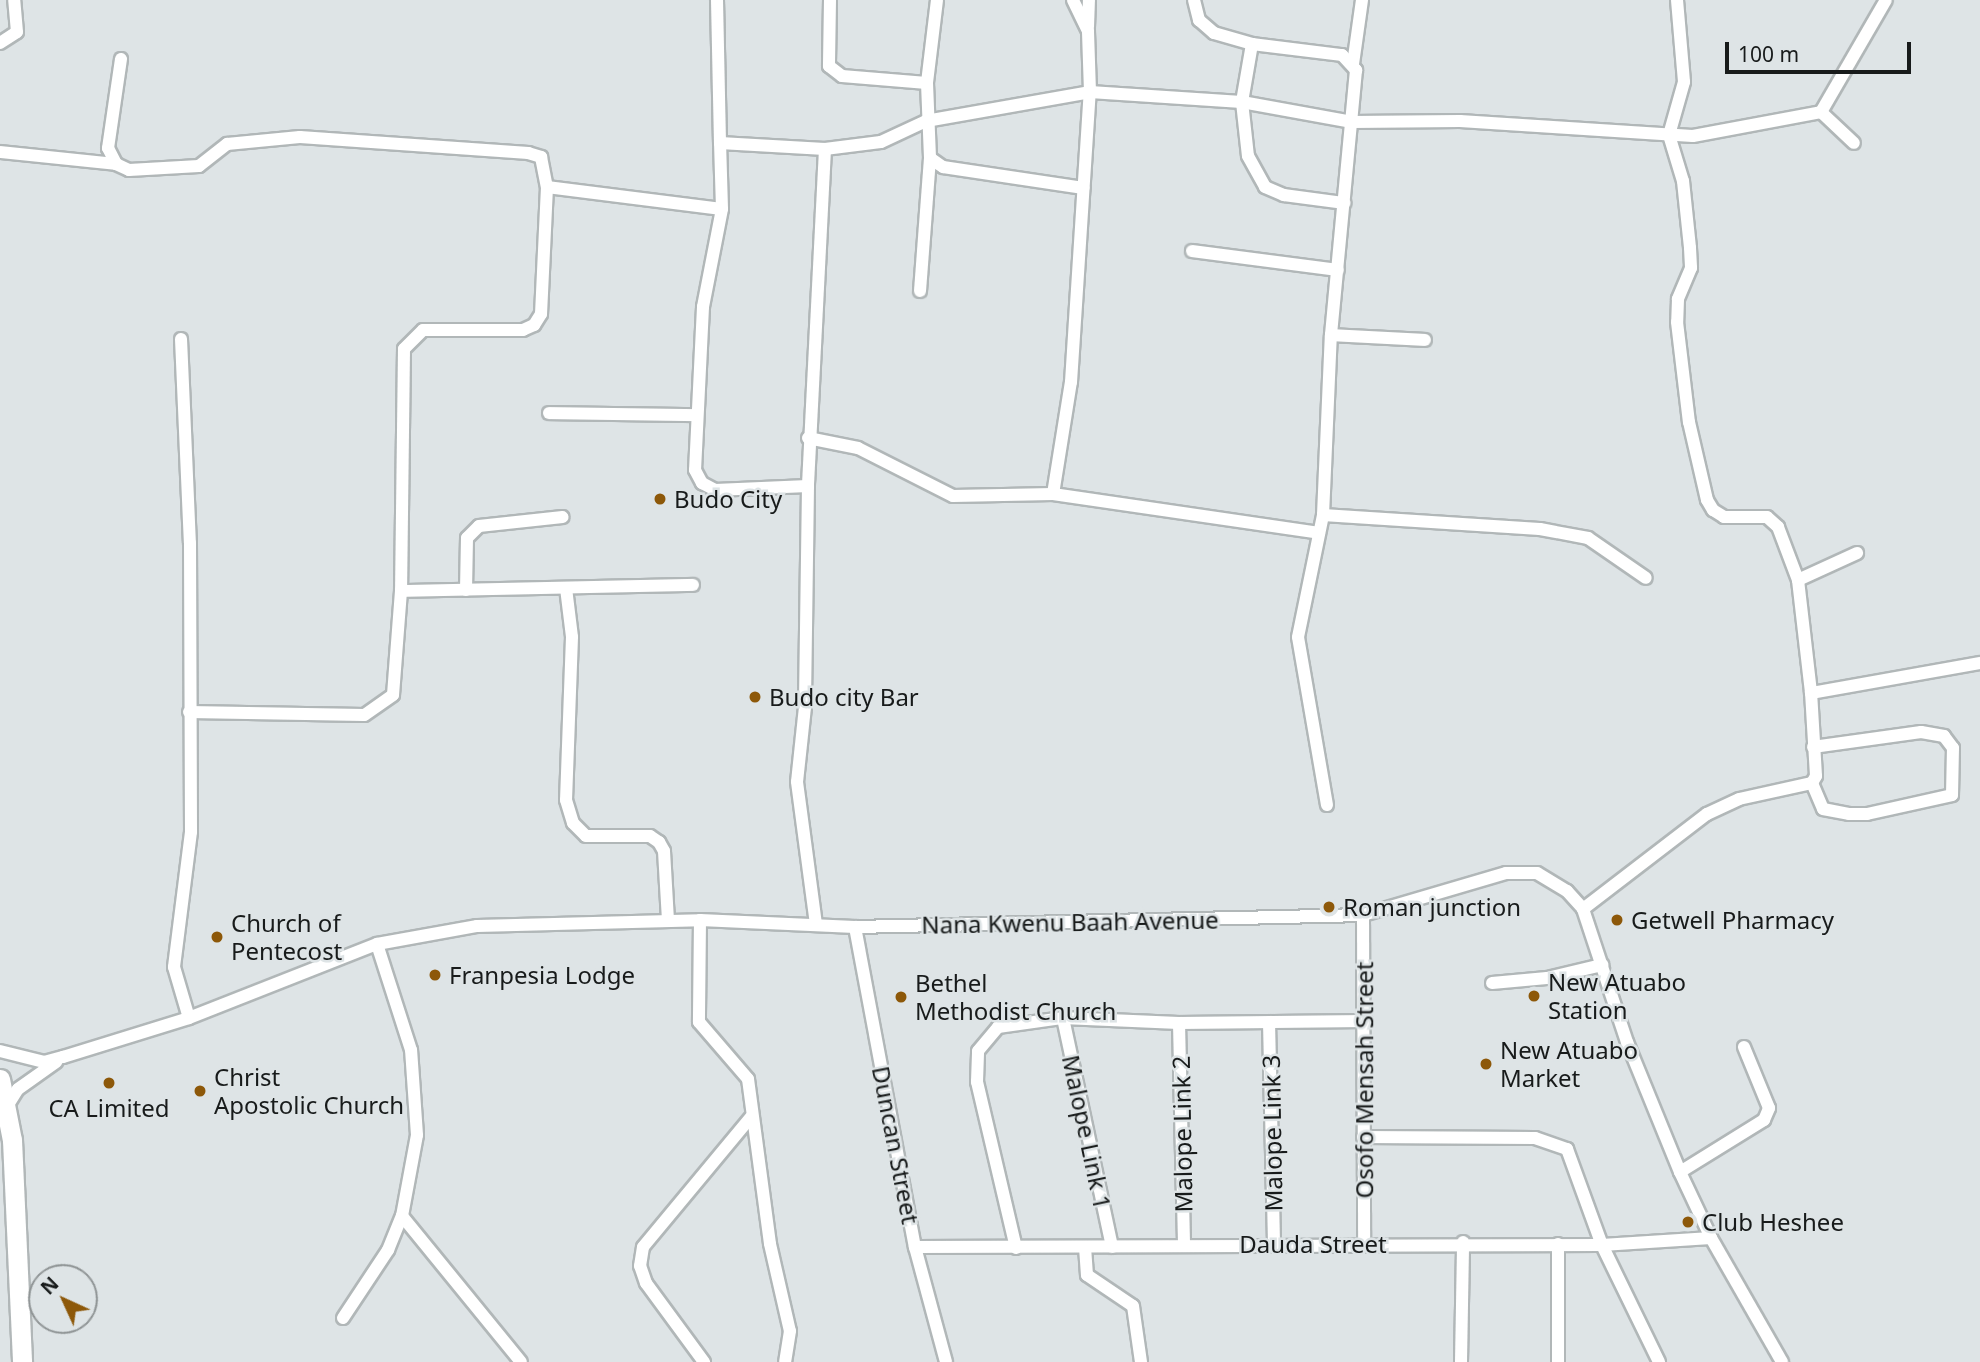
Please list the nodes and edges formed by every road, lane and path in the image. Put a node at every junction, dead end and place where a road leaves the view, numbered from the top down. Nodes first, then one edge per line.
1 (14, 0) edge
2 (717, 0) edge
3 (830, 0) edge
4 (937, 0) edge
5 (1073, 0) edge
6 (1089, 0) edge
7 (1194, 0) edge
8 (1362, 0) edge
9 (1677, 0) edge
10 (1886, 0) edge
11 (1088, 31) junction
12 (0, 43) edge
13 (1252, 44) junction
14 (121, 58) dead end
15 (1353, 64) junction
16 (927, 83) junction
17 (1090, 92) junction
18 (1242, 102) junction
19 (1821, 112) junction
20 (926, 121) junction
21 (1352, 122) junction
22 (1669, 135) junction
23 (720, 143) junction
24 (1854, 143) dead end
25 (825, 149) junction
26 (0, 152) edge
27 (930, 158) junction
28 (116, 164) junction
29 (547, 187) junction
30 (1083, 188) junction
31 (1344, 203) junction
32 (722, 209) junction
33 (1192, 251) dead end
34 (1338, 270) junction
35 (920, 291) dead end
36 (1332, 335) junction
37 (181, 339) dead end
38 (1425, 340) dead end
39 (549, 413) dead end
40 (696, 415) junction
41 (808, 438) junction
42 (808, 486) junction
43 (1053, 494) junction
44 (1323, 514) junction
45 (563, 517) dead end
46 (1319, 533) junction
47 (1857, 553) dead end
48 (1646, 578) dead end
49 (1798, 580) junction
50 (692, 585) dead end
51 (566, 588) junction
52 (466, 590) junction
53 (401, 591) junction
54 (1980, 663) edge
55 (1811, 693) junction
56 (189, 712) junction
57 (1814, 747) junction
58 (1812, 783) junction
59 (1327, 805) dead end
60 (1583, 909) junction
61 (1363, 915) junction
62 (700, 920) junction
63 (668, 921) junction
64 (816, 925) junction
65 (855, 927) junction
66 (377, 944) junction
67 (1602, 965) junction
68 (1492, 983) dead end
69 (190, 1018) junction
70 (1063, 1018) junction
71 (1367, 1021) junction
72 (1269, 1022) junction
73 (1179, 1023) junction
74 (1744, 1047) dead end
75 (0, 1051) edge
76 (63, 1057) junction
77 (0, 1079) edge
78 (6, 1108) junction
79 (751, 1117) junction
80 (1363, 1137) junction
81 (1680, 1172) junction
82 (7, 1192) edge
83 (402, 1216) junction
84 (1711, 1238) junction
85 (1463, 1242) junction
86 (1184, 1244) junction
87 (1274, 1244) junction
88 (1364, 1244) junction
89 (1558, 1244) junction
90 (1602, 1245) junction
91 (915, 1247) junction
92 (1085, 1247) junction
93 (1112, 1247) junction
94 (1016, 1248) junction
95 (343, 1318) dead end
96 (1656, 1360) edge
97 (22, 1362) edge
98 (521, 1362) edge
99 (705, 1362) edge
100 (785, 1362) edge
101 (946, 1362) edge
102 (1141, 1362) edge
103 (1461, 1362) edge
104 (1558, 1362) edge
105 (1782, 1362) edge

1 - 12 street
2 - 23 street
3 - 16 street
4 - 16 street
5 - 11 street
6 - 11 street
7 - 13 street
8 - 15 street
9 - 22 street
10 - 19 street
11 - 17 street
13 - 15 street
13 - 18 street
14 - 28 street
15 - 21 street
16 - 20 street
17 - 18 street
17 - 20 street
17 - 30 street
18 - 21 street
18 - 31 street
19 - 22 street
19 - 24 street
20 - 25 street
20 - 27 street
21 - 22 street
21 - 31 street
22 - 49 street
23 - 25 street
23 - 32 street
25 - 41 street
26 - 28 street
27 - 30 street
27 - 35 street
28 - 29 street
29 - 32 street
29 - 53 street
30 - 43 street
31 - 34 street
32 - 40 street
33 - 34 street
34 - 36 street
36 - 38 street
36 - 44 street
37 - 56 street
39 - 40 street
40 - 42 street
41 - 42 street
41 - 43 street
42 - 64 street
43 - 46 street
44 - 46 street
44 - 48 street
45 - 52 street
46 - 59 street
47 - 49 street
49 - 55 street
50 - 51 street
51 - 52 street
51 - 63 street
52 - 53 street
53 - 56 street
54 - 55 street
55 - 57 street
56 - 69 street
57 - 58 street
57 - 58 street
58 - 60 street
60 - 61 street, Nana Kwenu Baah Avenue
60 - 67 street, Nana Kwenu Baah Avenue
61 - 65 street, Nana Kwenu Baah Avenue
61 - 71 street, Osofo Mensah Street
62 - 63 street, Nana Kwenu Baah Avenue
62 - 64 street, Nana Kwenu Baah Avenue
62 - 79 street
63 - 66 street, Nana Kwenu Baah Avenue
64 - 65 street, Nana Kwenu Baah Avenue
65 - 91 street, Duncan Street
66 - 69 street, Nana Kwenu Baah Avenue
66 - 83 street
67 - 68 street
67 - 81 street, Nana Kwenu Baah Avenue
69 - 76 street, Nana Kwenu Baah Avenue
70 - 73 street
70 - 93 street, Malope Link 1
70 - 94 street
71 - 72 street
71 - 80 street, Osofo Mensah Street
72 - 73 street
72 - 87 street, Malope Link 3
73 - 86 street, Malope Link 2
74 - 81 street
75 - 76 street, Nana Kwenu Baah Avenue
76 - 78 street, Nana Kwenu Baah Avenue
77 - 78 main road
78 - 82 main road
79 - 99 street
79 - 100 street
80 - 88 street, Osofo Mensah Street
80 - 90 street
81 - 84 street, Nana Kwenu Baah Avenue
82 - 97 main road
83 - 95 street
83 - 98 street
84 - 90 street, Dauda Street
84 - 105 street, Nana Kwenu Baah Avenue
85 - 88 street, Dauda Street
85 - 89 street, Dauda Street
85 - 103 street
86 - 87 street, Dauda Street
86 - 93 street, Dauda Street
87 - 88 street, Dauda Street
89 - 90 street, Dauda Street
89 - 104 street
90 - 96 street
91 - 94 street, Dauda Street
91 - 101 street, Duncan Street
92 - 93 street, Dauda Street
92 - 94 street, Dauda Street
92 - 102 street

